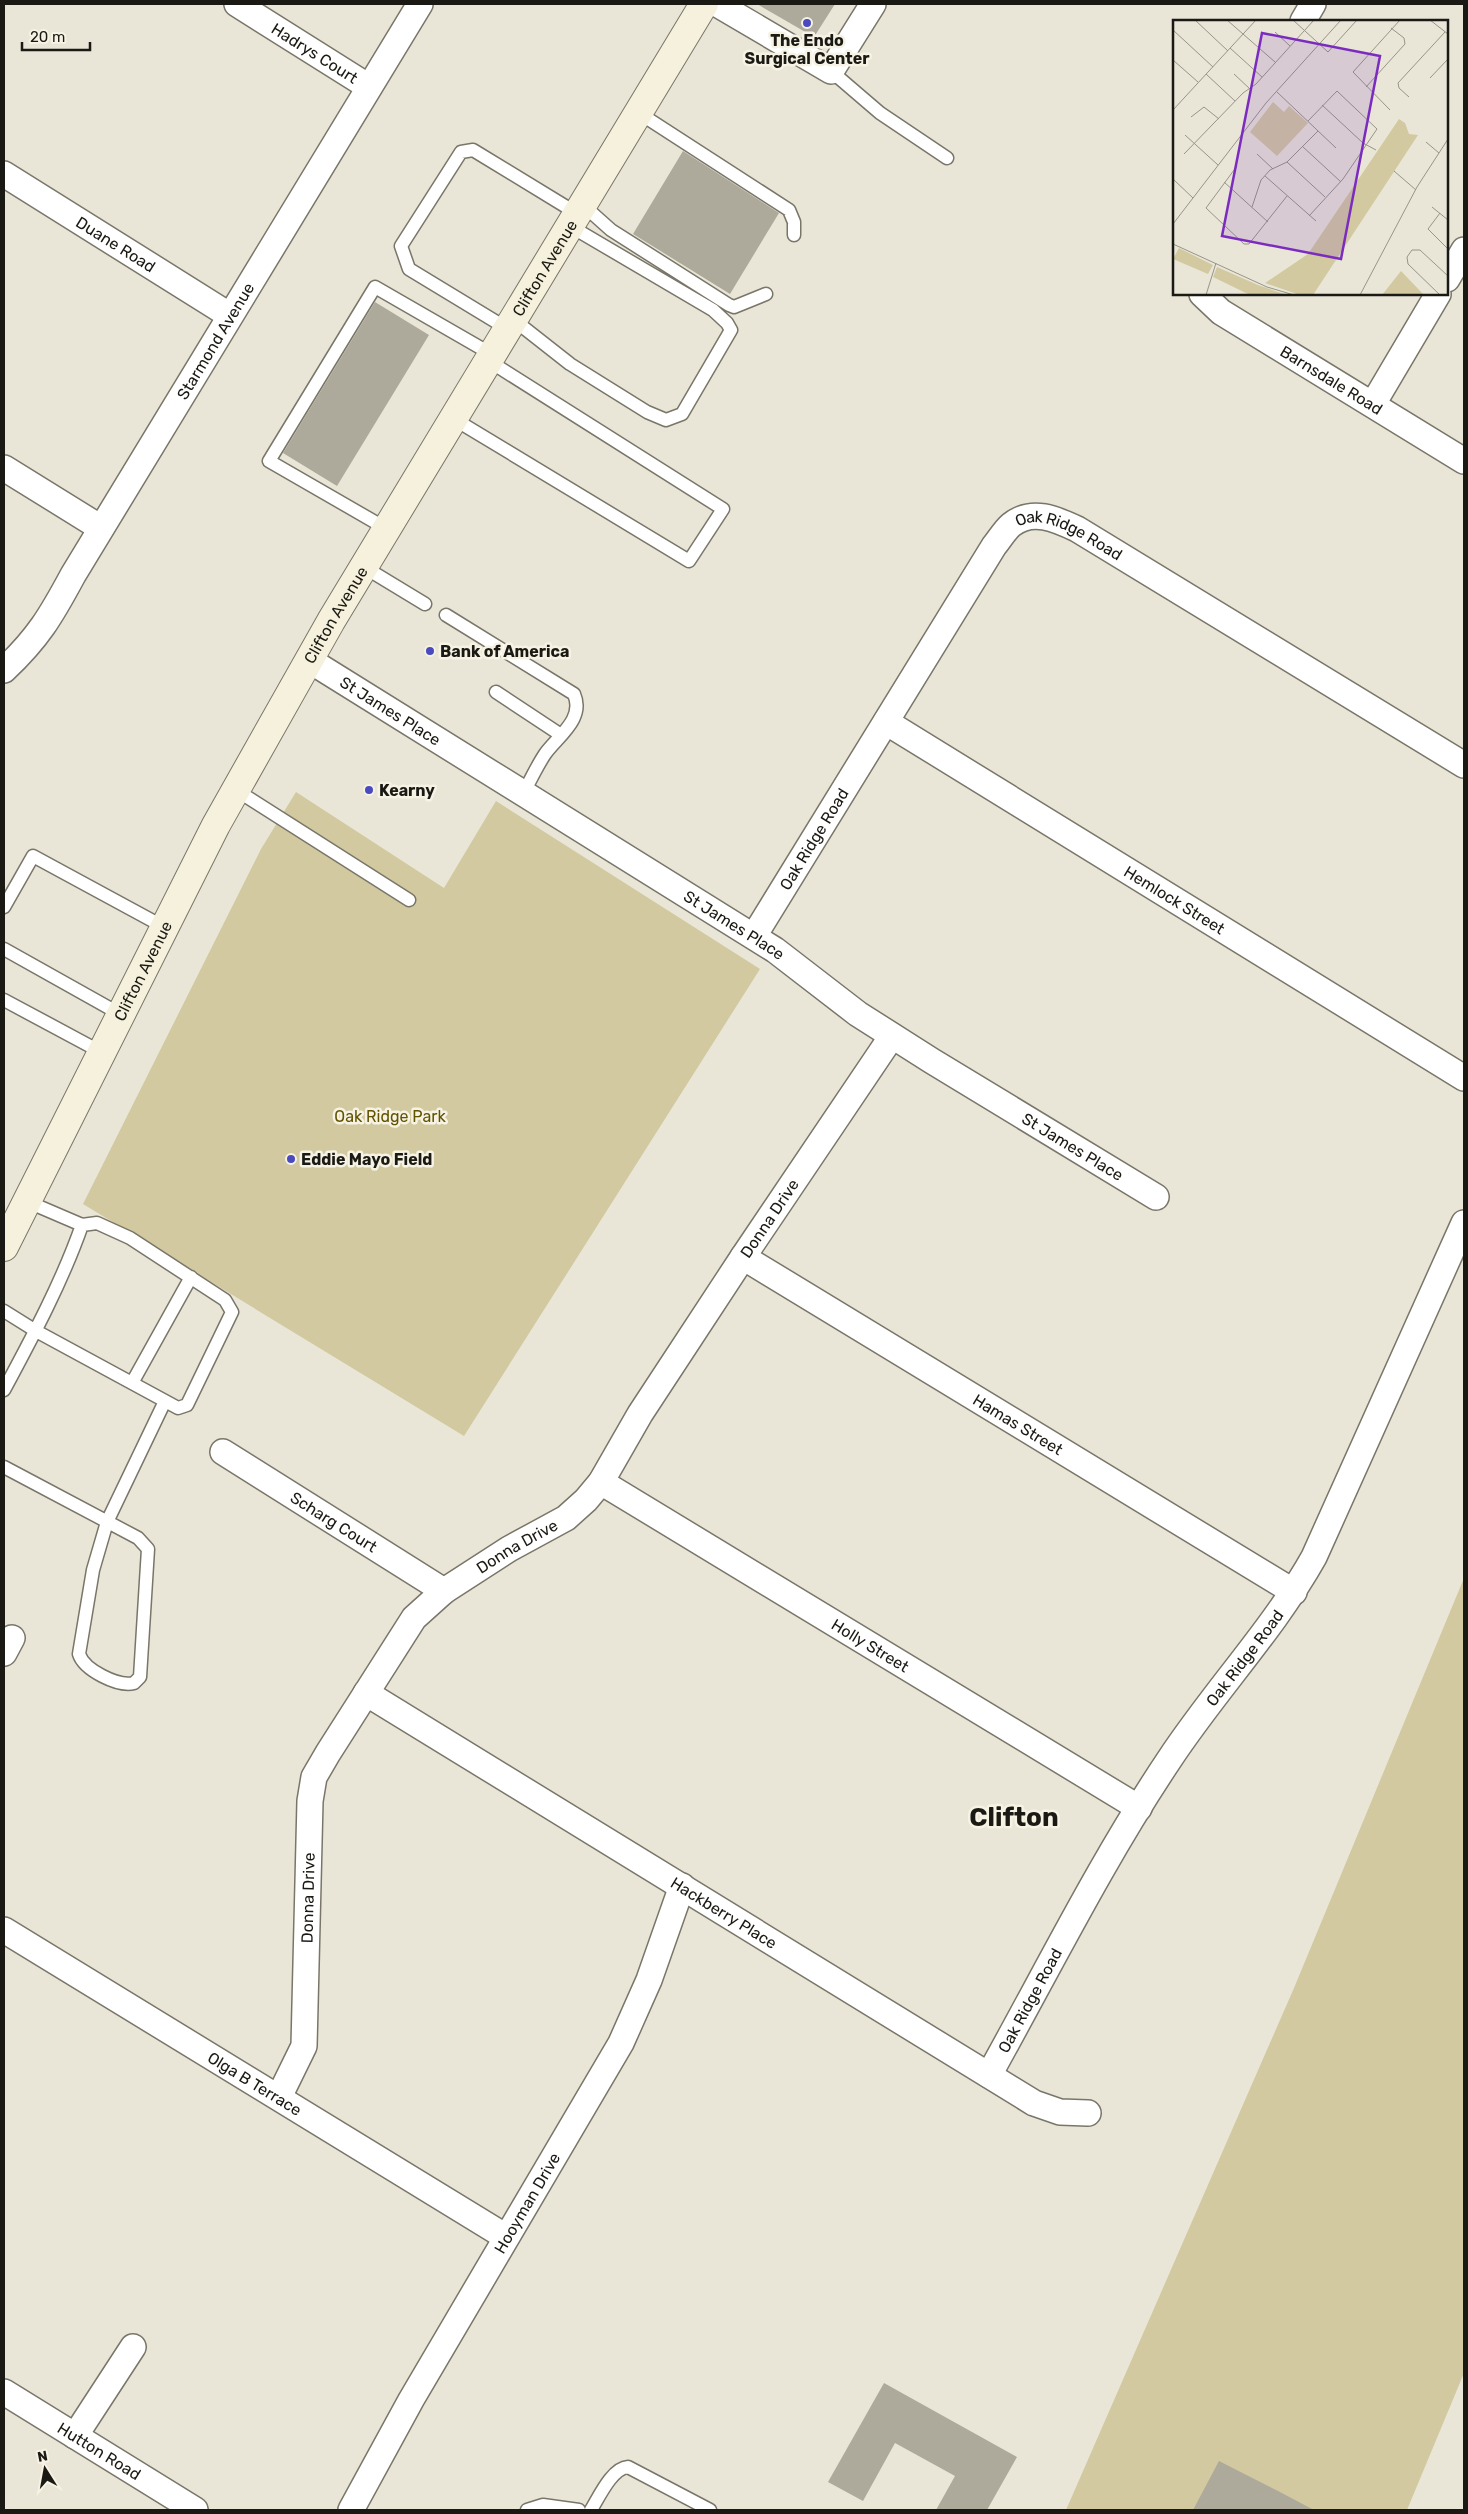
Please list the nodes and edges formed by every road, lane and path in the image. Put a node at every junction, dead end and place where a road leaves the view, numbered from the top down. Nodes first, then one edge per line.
1 (237, 4) edge
2 (420, 4) edge
3 (704, 4) edge
4 (717, 4) edge
5 (873, 4) edge
6 (1313, 4) edge
7 (1304, 20) edge
8 (831, 71) junction
9 (369, 86) junction
10 (639, 113) junction
11 (947, 158) dead end
12 (4, 174) edge
13 (577, 215) junction
14 (794, 235) dead end
15 (1464, 250) edge
16 (1448, 277) edge
17 (766, 294) dead end
18 (1203, 295) edge
19 (1437, 295) edge
20 (229, 316) junction
21 (511, 324) junction
22 (491, 358) junction
23 (1373, 404) junction
24 (454, 419) junction
25 (1464, 461) edge
26 (4, 468) edge
27 (102, 528) junction
28 (386, 530) junction
29 (364, 567) junction
30 (426, 604) dead end
31 (446, 615) dead end
32 (309, 660) junction
33 (4, 670) edge
34 (496, 692) dead end
35 (886, 722) junction
36 (561, 735) junction
37 (1464, 764) edge
38 (236, 790) junction
39 (524, 792) junction
40 (409, 900) dead end
41 (4, 907) edge
42 (164, 928) junction
43 (754, 936) junction
44 (4, 949) edge
45 (4, 1000) edge
46 (120, 1014) junction
47 (892, 1036) junction
48 (101, 1052) junction
49 (1464, 1078) edge
50 (1156, 1197) dead end
51 (26, 1202) junction
52 (1464, 1223) edge
53 (82, 1225) junction
54 (4, 1247) edge
55 (743, 1257) junction
56 (191, 1277) junction
57 (4, 1311) edge
58 (36, 1331) junction
59 (132, 1383) junction
60 (4, 1390) edge
61 (165, 1400) junction
62 (224, 1452) dead end
63 (4, 1467) edge
64 (601, 1482) junction
65 (108, 1522) junction
66 (444, 1591) junction
67 (1294, 1592) junction
68 (366, 1693) junction
69 (1139, 1808) junction
70 (682, 1886) junction
71 (4, 1930) edge
72 (989, 2075) junction
73 (279, 2097) junction
74 (1088, 2114) dead end
75 (506, 2237) junction
76 (134, 2347) dead end
77 (4, 2392) edge
78 (75, 2436) junction
79 (195, 2510) edge
80 (351, 2510) edge
81 (527, 2510) edge
82 (578, 2510) edge
83 (591, 2510) edge
84 (710, 2510) edge

1 - 9 street, Hadrys Court
2 - 9 street, Starmond Avenue
3 - 10 main road, Clifton Avenue
4 - 8 street
5 - 8 street
6 - 7 street
8 - 11 lane
9 - 20 street, Starmond Avenue
10 - 13 main road, Clifton Avenue
10 - 14 lane
12 - 20 street, Duane Road
13 - 17 lane
13 - 21 main road, Clifton Avenue
13 - 21 lane
13 - 21 lane
15 - 16 street
18 - 23 street, Barnsdale Road
19 - 23 street
20 - 27 street, Starmond Avenue
21 - 22 main road, Clifton Avenue
22 - 24 main road, Clifton Avenue
22 - 24 lane
22 - 28 lane
23 - 25 street, Barnsdale Road
24 - 28 main road, Clifton Avenue
26 - 27 street
27 - 33 street, Starmond Avenue
28 - 29 main road, Clifton Avenue
29 - 30 lane
29 - 32 main road, Clifton Avenue
31 - 36 lane
32 - 38 main road, Clifton Avenue
32 - 39 street, St James Place
34 - 36 lane
35 - 37 street, Oak Ridge Road
35 - 43 street, Oak Ridge Road
35 - 49 street, Hemlock Street
36 - 39 lane
38 - 40 lane
38 - 42 main road, Clifton Avenue
39 - 43 street, St James Place
41 - 42 lane
42 - 46 main road, Clifton Avenue
43 - 47 street, St James Place
44 - 46 lane
45 - 48 lane
46 - 48 main road, Clifton Avenue
47 - 50 street, St James Place
47 - 55 street, Donna Drive
48 - 51 main road, Clifton Avenue
51 - 53 lane
51 - 54 main road, Clifton Avenue
52 - 67 street, Oak Ridge Road
53 - 56 lane
53 - 58 lane
55 - 64 street, Donna Drive
55 - 67 street, Hamas Street
56 - 59 lane
56 - 61 lane
57 - 58 lane
58 - 59 lane
58 - 60 lane
59 - 61 lane
61 - 65 lane
62 - 66 street, Scharg Court
63 - 65 lane
64 - 66 street, Donna Drive
64 - 69 street, Holly Street
65 - 65 lane
66 - 68 street, Donna Drive
67 - 69 street, Oak Ridge Road
68 - 70 street, Hackberry Place
68 - 73 street, Donna Drive
69 - 72 street, Oak Ridge Road
70 - 72 street, Hackberry Place
70 - 75 street, Hooyman Drive
71 - 73 street, Olga B Terrace
72 - 74 street, Hackberry Place
73 - 75 street, Olga B Terrace
75 - 80 street, Hooyman Drive
76 - 78 street
77 - 78 street, Hutton Road
78 - 79 street, Hutton Road
81 - 82 lane
83 - 84 lane

